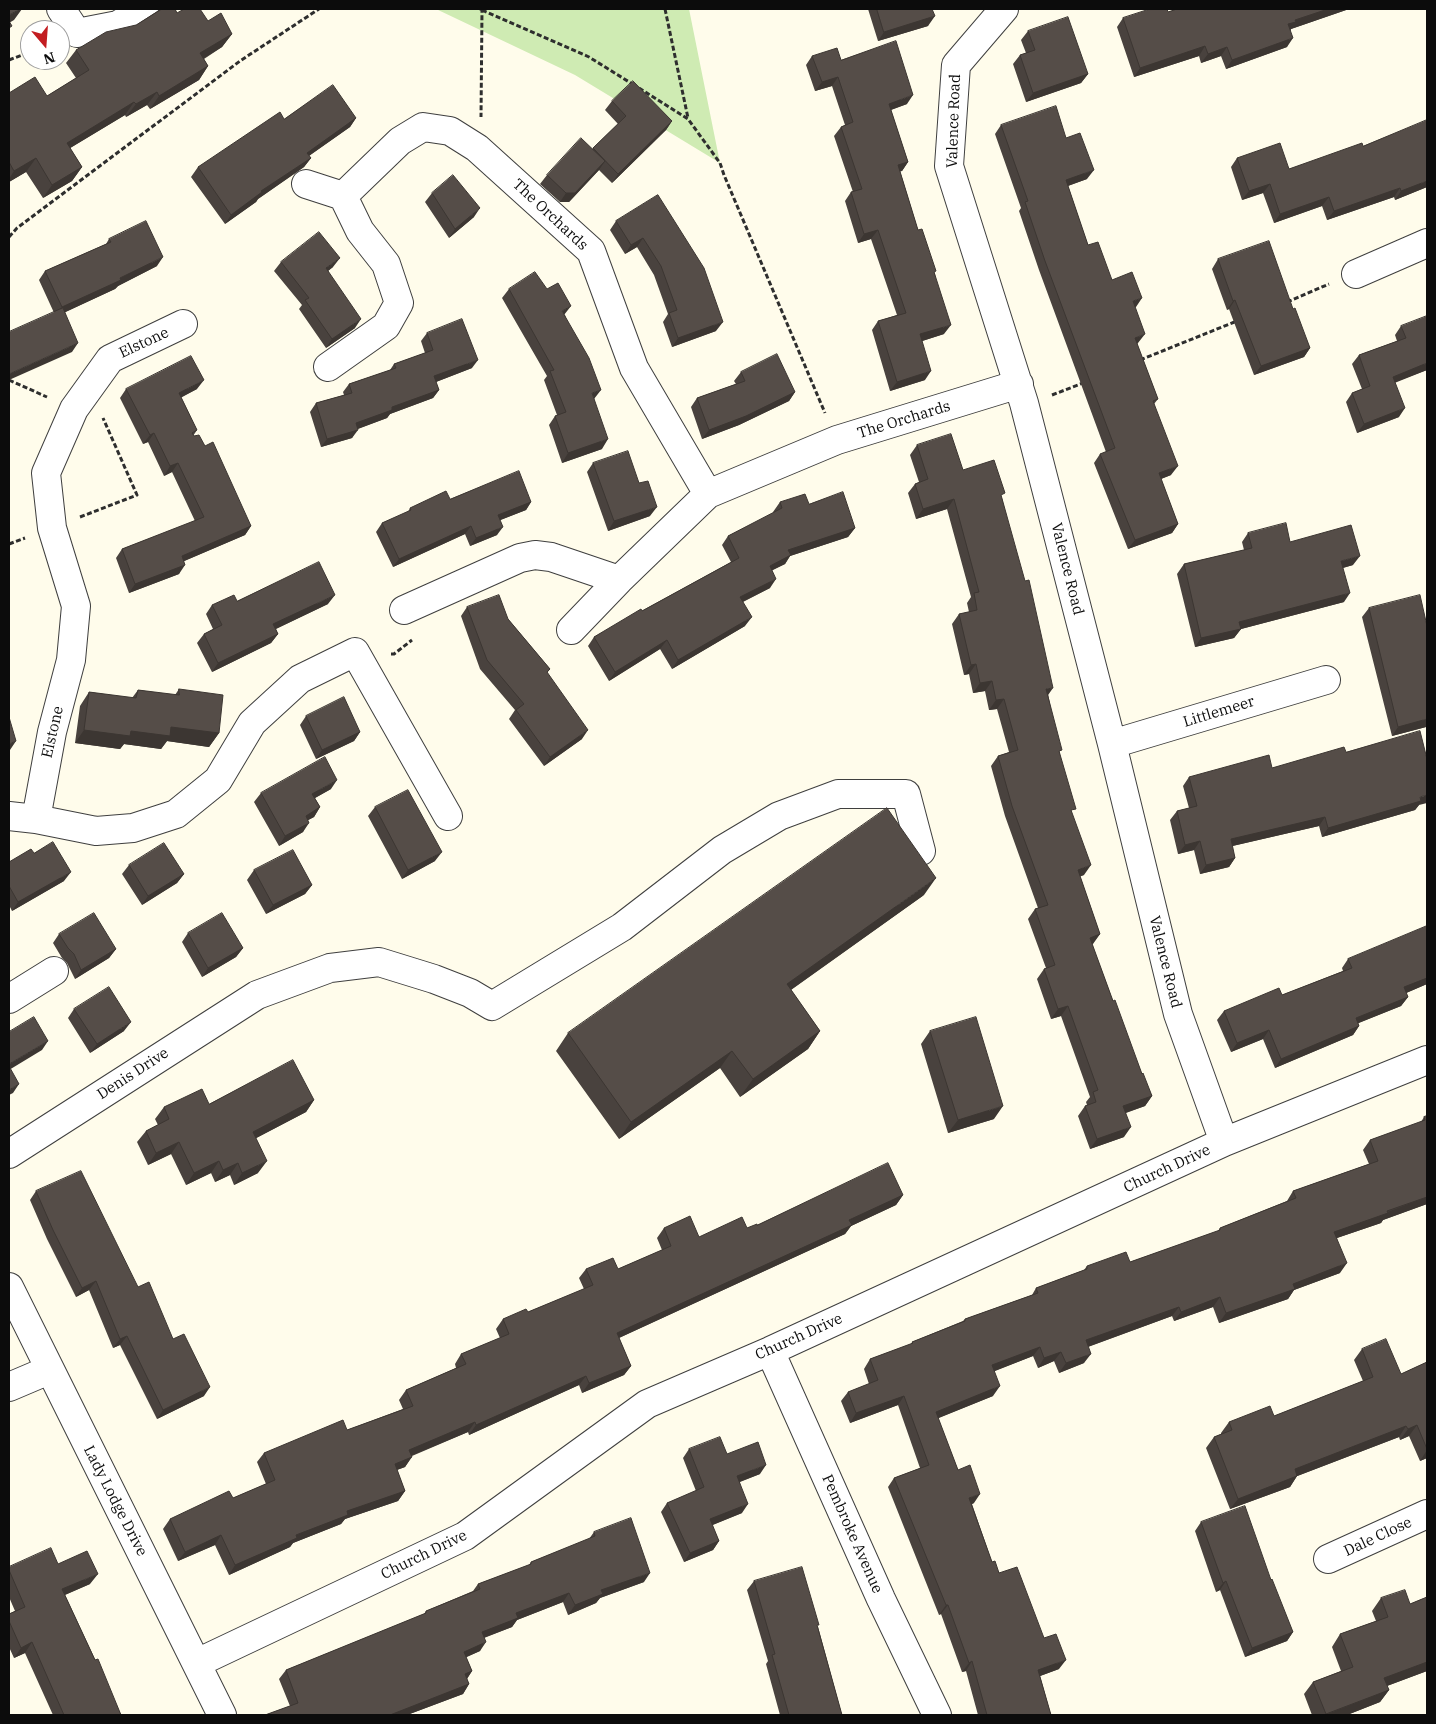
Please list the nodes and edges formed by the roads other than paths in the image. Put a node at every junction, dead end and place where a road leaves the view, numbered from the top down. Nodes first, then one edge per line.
1 (61, 9) edge
2 (144, 9) edge
3 (1004, 9) edge
4 (306, 184) dead end
5 (343, 196) junction
6 (1427, 243) edge
7 (1356, 274) road end
8 (183, 324) dead end
9 (328, 366) dead end
10 (1022, 394) junction
11 (708, 494) junction
12 (619, 580) junction
13 (404, 610) dead end
14 (571, 630) dead end
15 (1326, 680) dead end
16 (1112, 744) junction
17 (9, 816) edge
18 (448, 816) dead end
19 (36, 818) junction
20 (921, 851) dead end
21 (54, 971) dead end
22 (9, 999) edge
23 (1427, 1060) edge
24 (1224, 1142) junction
25 (9, 1154) edge
26 (9, 1287) edge
27 (770, 1351) junction
28 (49, 1370) junction
29 (9, 1387) edge
30 (1427, 1514) edge
31 (1328, 1559) dead end
32 (197, 1663) junction
33 (222, 1715) edge
34 (937, 1715) edge

1 - 2 street
3 - 10 street, Valence Road
4 - 5 street
5 - 9 street
5 - 11 street, The Orchards
6 - 7 street
8 - 19 street, Elstone
10 - 11 street, The Orchards
10 - 16 street, Valence Road
11 - 12 street, The Orchards
12 - 13 street
12 - 14 street, The Orchards
15 - 16 street, Littlemeer
16 - 24 street, Valence Road
17 - 19 street
18 - 19 street
20 - 25 street, Denis Drive
21 - 22 street
23 - 24 street, Church Drive
24 - 27 street, Church Drive
26 - 28 street, Lady Lodge Drive
27 - 32 street, Church Drive
27 - 34 street, Pembroke Avenue
28 - 29 street
28 - 32 street, Lady Lodge Drive
30 - 31 street, Dale Close
32 - 33 street, Lady Lodge Drive

